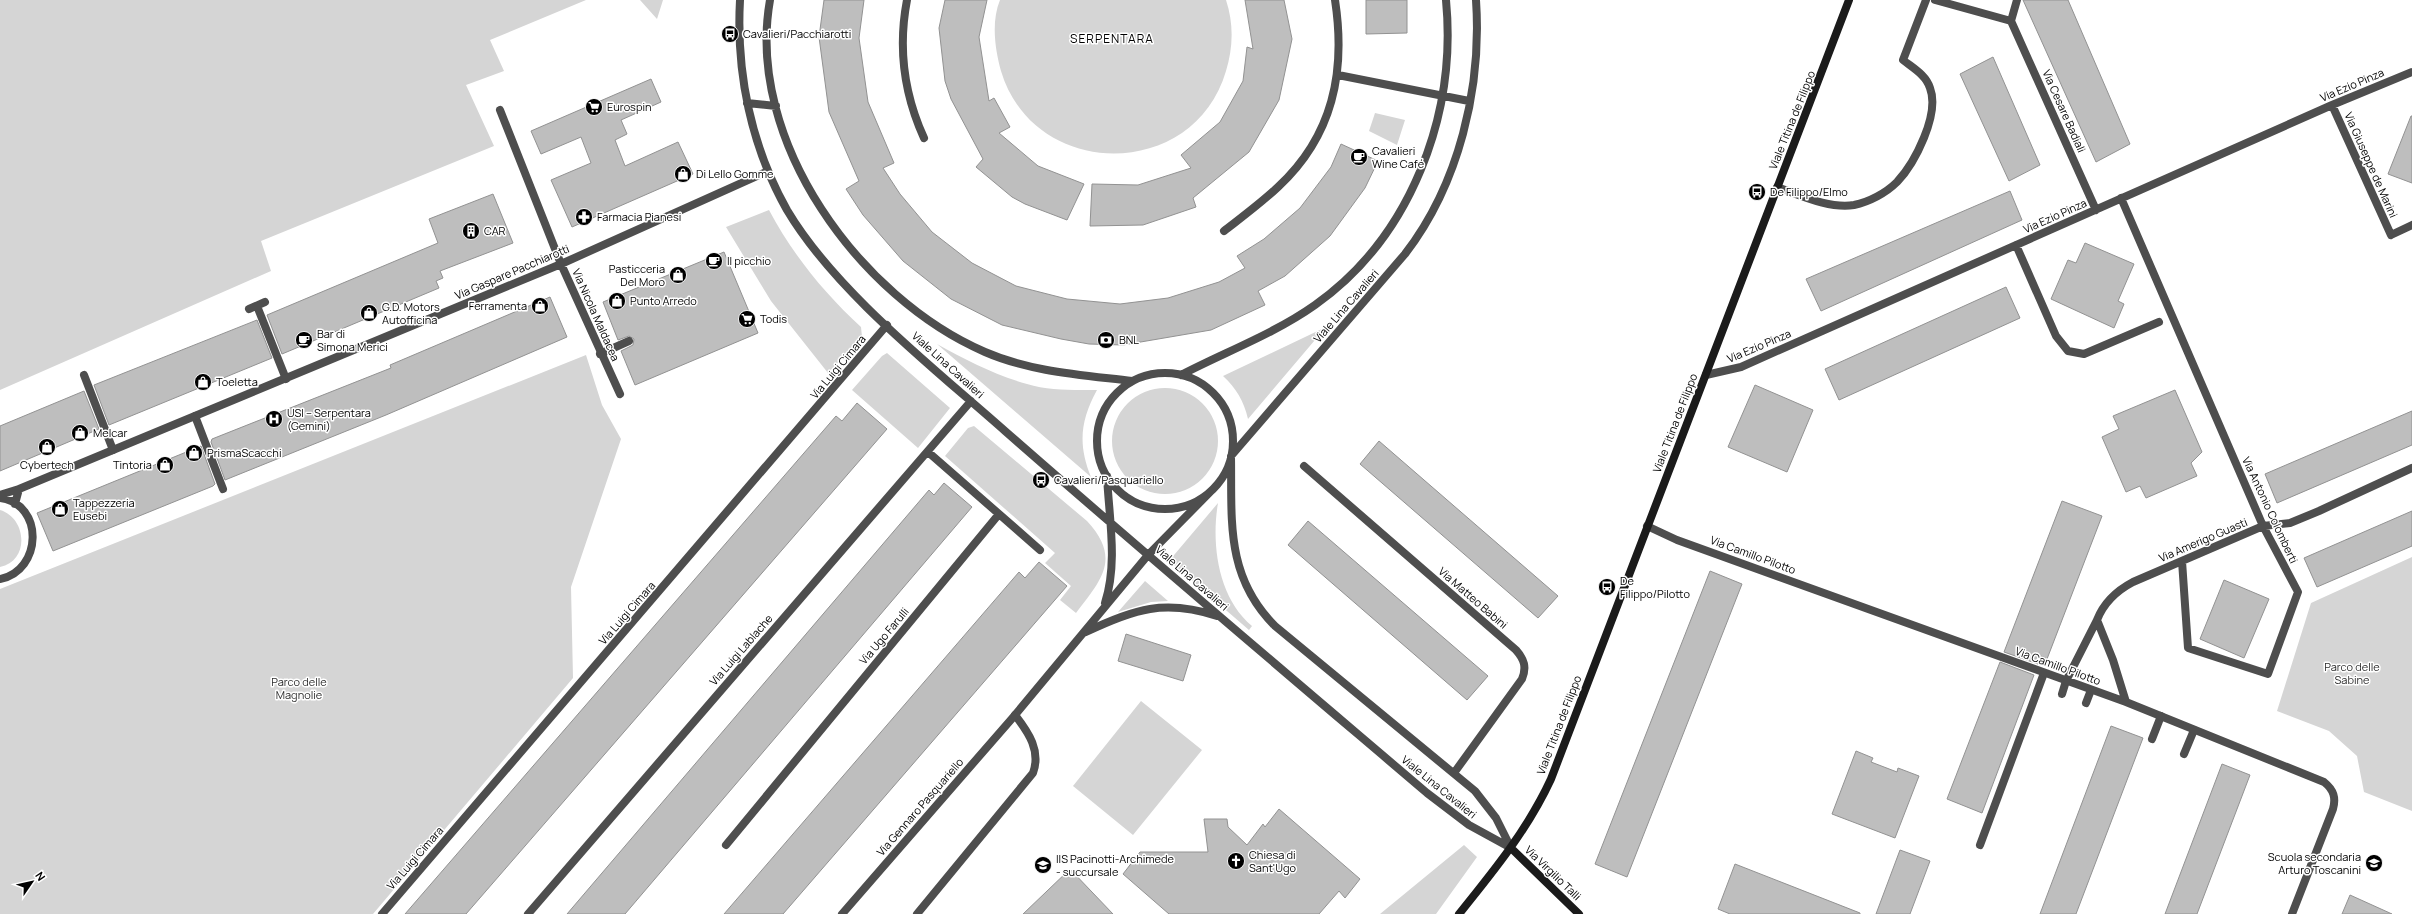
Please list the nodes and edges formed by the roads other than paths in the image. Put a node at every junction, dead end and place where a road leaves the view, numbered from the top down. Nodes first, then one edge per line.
1 (740, 0) edge
2 (770, 0) edge
3 (907, 0) edge
4 (1335, 0) edge
5 (1446, 0) edge
6 (1476, 0) edge
7 (1849, 0) edge
8 (1926, 0) edge
9 (1935, 0) edge
10 (2017, 0) edge
11 (2011, 21) junction
12 (2412, 72) edge
13 (1338, 75) junction
14 (1442, 95) junction
15 (1469, 101) junction
16 (747, 103) junction
17 (2332, 105) junction
18 (776, 106) junction
19 (500, 110) dead end
20 (924, 138) dead end
21 (768, 171) junction
22 (1777, 187) junction
23 (2122, 198) junction
24 (2096, 210) junction
25 (2412, 225) edge
26 (1224, 231) dead end
27 (2016, 245) junction
28 (561, 264) junction
29 (257, 306) dead end
30 (2159, 322) dead end
31 (887, 325) junction
32 (629, 341) dead end
33 (600, 354) junction
34 (84, 375) dead end
35 (1181, 375) junction
36 (1706, 375) junction
37 (286, 378) junction
38 (1132, 381) junction
39 (620, 394) dead end
40 (971, 401) junction
41 (195, 416) junction
42 (113, 450) junction
43 (928, 452) junction
44 (1232, 456) junction
45 (1304, 466) dead end
46 (2412, 468) edge
47 (1107, 475) junction
48 (1216, 486) junction
49 (19, 489) junction
50 (223, 489) dead end
51 (0, 495) edge
52 (0, 498) edge
53 (15, 504) junction
54 (999, 514) junction
55 (1110, 522) junction
56 (1647, 526) junction
57 (2263, 526) junction
58 (1040, 550) dead end
59 (1148, 555) junction
60 (2182, 560) junction
61 (0, 579) edge
62 (1103, 608) junction
63 (1221, 617) junction
64 (2097, 620) junction
65 (1084, 633) junction
66 (2044, 673) junction
67 (2066, 681) junction
68 (2091, 690) junction
69 (2062, 694) dead end
70 (2126, 702) junction
71 (2086, 703) dead end
72 (1015, 715) junction
73 (2161, 716) junction
74 (2194, 730) junction
75 (2152, 739) dead end
76 (2184, 754) dead end
77 (1454, 773) junction
78 (726, 845) dead end
79 (1980, 845) dead end
80 (1511, 848) junction
81 (382, 914) edge
82 (528, 914) edge
83 (842, 914) edge
84 (917, 914) edge
85 (1459, 914) edge
86 (1580, 914) edge
87 (2292, 914) edge

1 - 16 street, Viale Lina Cavalieri
2 - 18 street, Viale Lina Cavalieri
3 - 20 street
4 - 13 street
5 - 14 street, Viale Lina Cavalieri
6 - 15 street, Viale Lina Cavalieri
7 - 22 street, Viale Titina de Filippo
8 - 22 street
9 - 11 street
10 - 11 street
11 - 24 street, Via Cesare Badiali
12 - 17 street, Via Ezio Pinza
13 - 14 street
13 - 26 street
14 - 15 street
14 - 35 street, Viale Lina Cavalieri
15 - 44 street, Viale Lina Cavalieri
16 - 18 street
16 - 21 street, Viale Lina Cavalieri
17 - 23 street, Via Ezio Pinza
17 - 25 street, Via Giuseppe de Marini
18 - 38 street, Viale Lina Cavalieri
19 - 28 street, Via Nicola Maldacea
21 - 28 street, Via Gaspare Pacchiarotti
21 - 31 street, Viale Lina Cavalieri
22 - 36 street, Viale Titina de Filippo
23 - 24 street, Via Ezio Pinza
23 - 57 street, Via Antonio Colomberti
24 - 27 street, Via Ezio Pinza
27 - 30 street
27 - 36 street, Via Ezio Pinza
28 - 33 street, Via Nicola Maldacea
28 - 37 street, Via Gaspare Pacchiarotti
29 - 37 street
31 - 40 street, Viale Lina Cavalieri
31 - 81 street, Via Luigi Cimara
32 - 33 street
33 - 39 street, Via Nicola Maldacea
34 - 42 street
35 - 38 street
35 - 44 street
36 - 56 street, Viale Titina de Filippo
37 - 41 street, Via Gaspare Pacchiarotti
38 - 47 street
40 - 43 street, Via Luigi Lablache
40 - 55 street, Viale Lina Cavalieri
41 - 42 street, Via Gaspare Pacchiarotti
41 - 50 street
42 - 49 street, Via Gaspare Pacchiarotti
43 - 54 street
43 - 82 street, Via Luigi Lablache
44 - 48 street
44 - 77 street, Viale Lina Cavalieri
45 - 77 street, Via Matteo Babini
46 - 57 street, Via Amerigo Guasti
47 - 48 street
47 - 55 street
48 - 59 street, Via Gennaro Pasquariello
49 - 51 street, Via Gaspare Pacchiarotti
49 - 53 street
52 - 53 street
53 - 61 street
54 - 58 street
54 - 78 street, Via Ugo Farulli
55 - 59 street, Viale Lina Cavalieri
55 - 62 street
56 - 66 street, Via Camillo Pilotto
56 - 80 street, Viale Titina de Filippo
57 - 60 street, Via Amerigo Guasti
57 - 60 street, Via Antonio Colomberti
59 - 62 street, Via Gennaro Pasquariello
59 - 63 street, Viale Lina Cavalieri
60 - 64 street, Via Amerigo Guasti
62 - 65 street, Via Gennaro Pasquariello
63 - 65 street
63 - 80 street, Viale Lina Cavalieri
64 - 67 street, Via Amerigo Guasti
64 - 70 street
65 - 72 street, Via Gennaro Pasquariello
66 - 67 street, Via Camillo Pilotto
66 - 79 street
67 - 68 street, Via Camillo Pilotto
67 - 69 street, Via Amerigo Guasti
68 - 70 street, Via Camillo Pilotto
68 - 71 street
70 - 73 street, Via Camillo Pilotto
72 - 83 street, Via Gennaro Pasquariello
72 - 84 street
73 - 74 street, Via Camillo Pilotto
73 - 75 street
74 - 76 street
74 - 87 street, Via Camillo Pilotto
77 - 80 street, Viale Lina Cavalieri
80 - 85 street, Viale Titina de Filippo
80 - 86 street, Via Virgilio Talli

